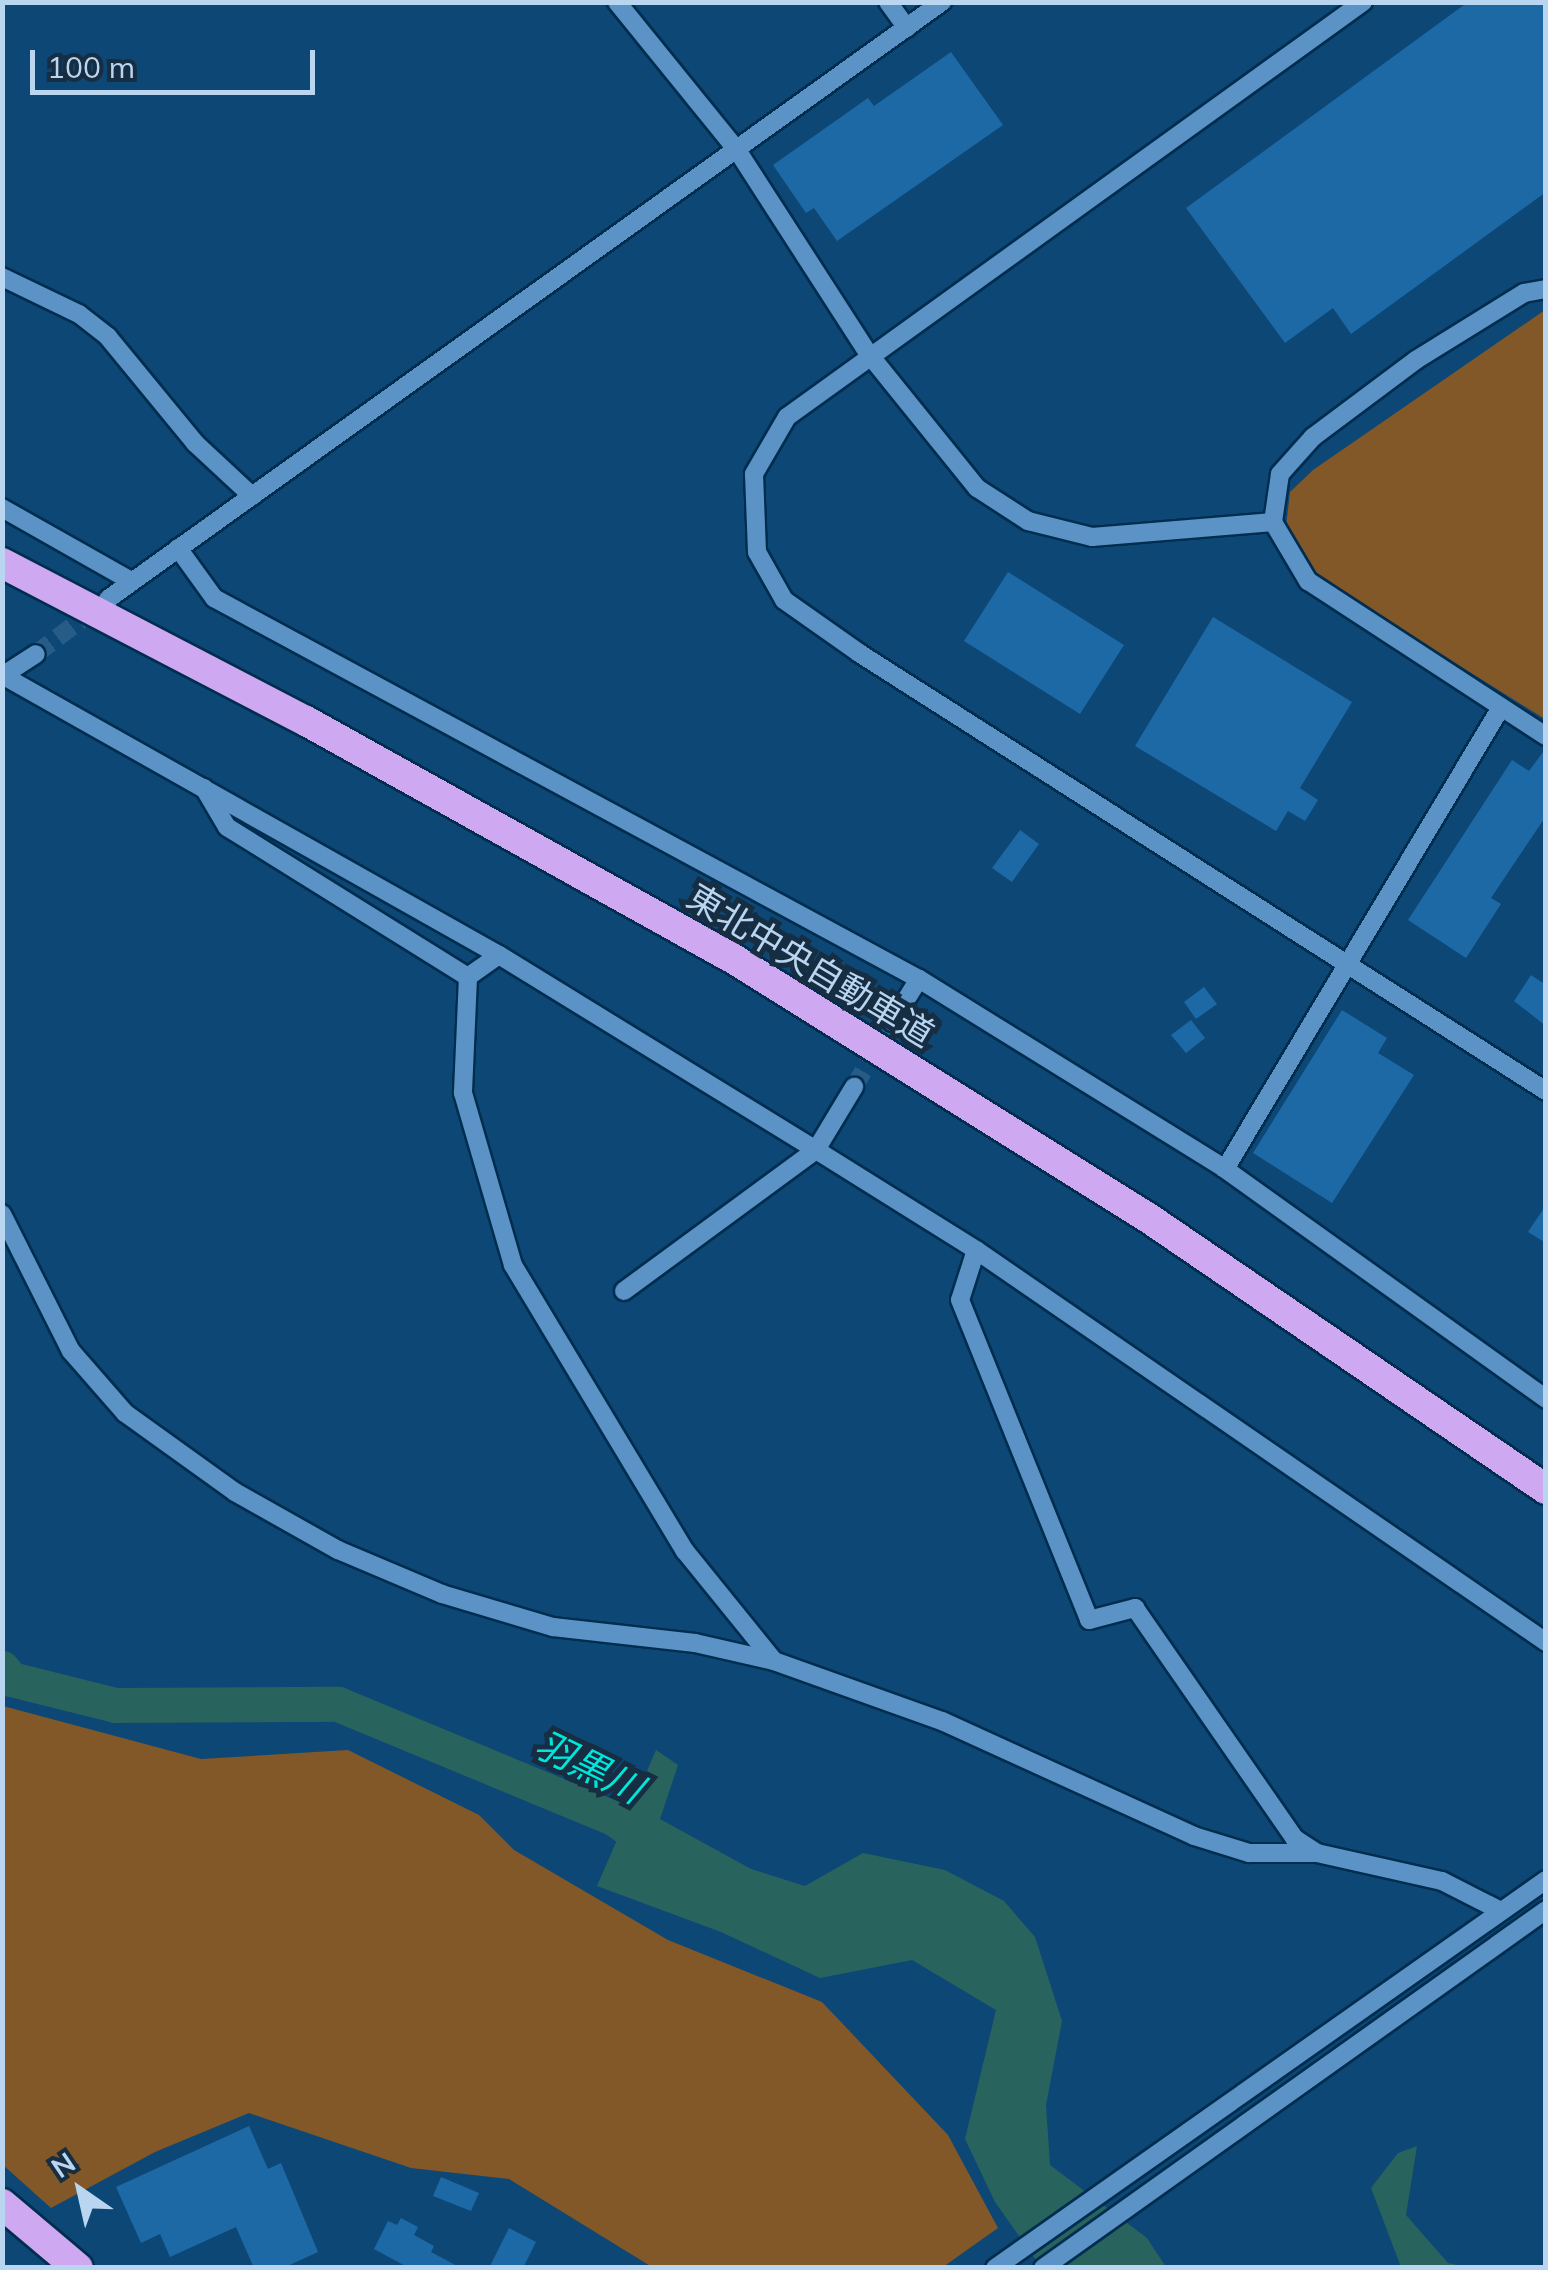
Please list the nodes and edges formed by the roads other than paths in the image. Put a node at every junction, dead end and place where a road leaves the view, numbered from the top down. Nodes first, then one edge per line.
1 (617, 2) edge
2 (888, 2) edge
3 (942, 2) edge
4 (1363, 2) edge
5 (907, 28) junction
6 (737, 150) junction
7 (2, 276) edge
8 (1546, 289) edge
9 (868, 353) junction
10 (252, 496) junction
11 (2, 508) edge
12 (1273, 522) junction
13 (178, 548) junction
14 (2, 563) edge
15 (131, 582) junction
16 (2, 585) edge
17 (108, 599) tunnel mouth
18 (36, 654) tunnel mouth
19 (3, 676) edge
20 (1500, 708) junction
21 (1546, 736) edge
22 (202, 785) junction
23 (498, 955) junction
24 (1345, 959) junction
25 (468, 977) junction
26 (918, 979) junction
27 (892, 1022) tunnel mouth
28 (854, 1087) tunnel mouth
29 (1546, 1091) edge
30 (816, 1150) junction
31 (1224, 1168) junction
32 (2, 1214) edge
33 (976, 1250) junction
34 (624, 1291) dead end
35 (1546, 1398) edge
36 (1546, 1489) edge
37 (1546, 1511) edge
38 (1546, 1642) edge
39 (774, 1660) junction
40 (1317, 1854) junction
41 (1546, 1880) edge
42 (1546, 1910) edge
43 (1502, 1911) junction
44 (2, 2204) edge
45 (78, 2268) edge
46 (995, 2268) edge
47 (1043, 2268) edge

1 - 6 street
2 - 5 street
3 - 5 street
4 - 9 street
5 - 6 street
6 - 9 street
6 - 10 street
7 - 10 street
8 - 12 street
9 - 12 street
9 - 24 street
10 - 13 street
11 - 15 street
12 - 20 street
13 - 15 street
13 - 26 street
14 - 36 highway, 東北中央自動車道
15 - 17 street
16 - 37 highway, 東北中央自動車道
18 - 19 street
19 - 22 street
20 - 21 street
20 - 24 street
22 - 23 street
22 - 25 street
23 - 25 street
23 - 30 street
24 - 29 street
24 - 31 street
25 - 39 street
26 - 27 street
26 - 31 street
28 - 30 street
30 - 33 street
30 - 34 street
31 - 35 street
32 - 39 street
33 - 38 street
33 - 40 street
39 - 40 street
40 - 43 street
41 - 43 street
42 - 47 street
43 - 46 street
44 - 45 highway

